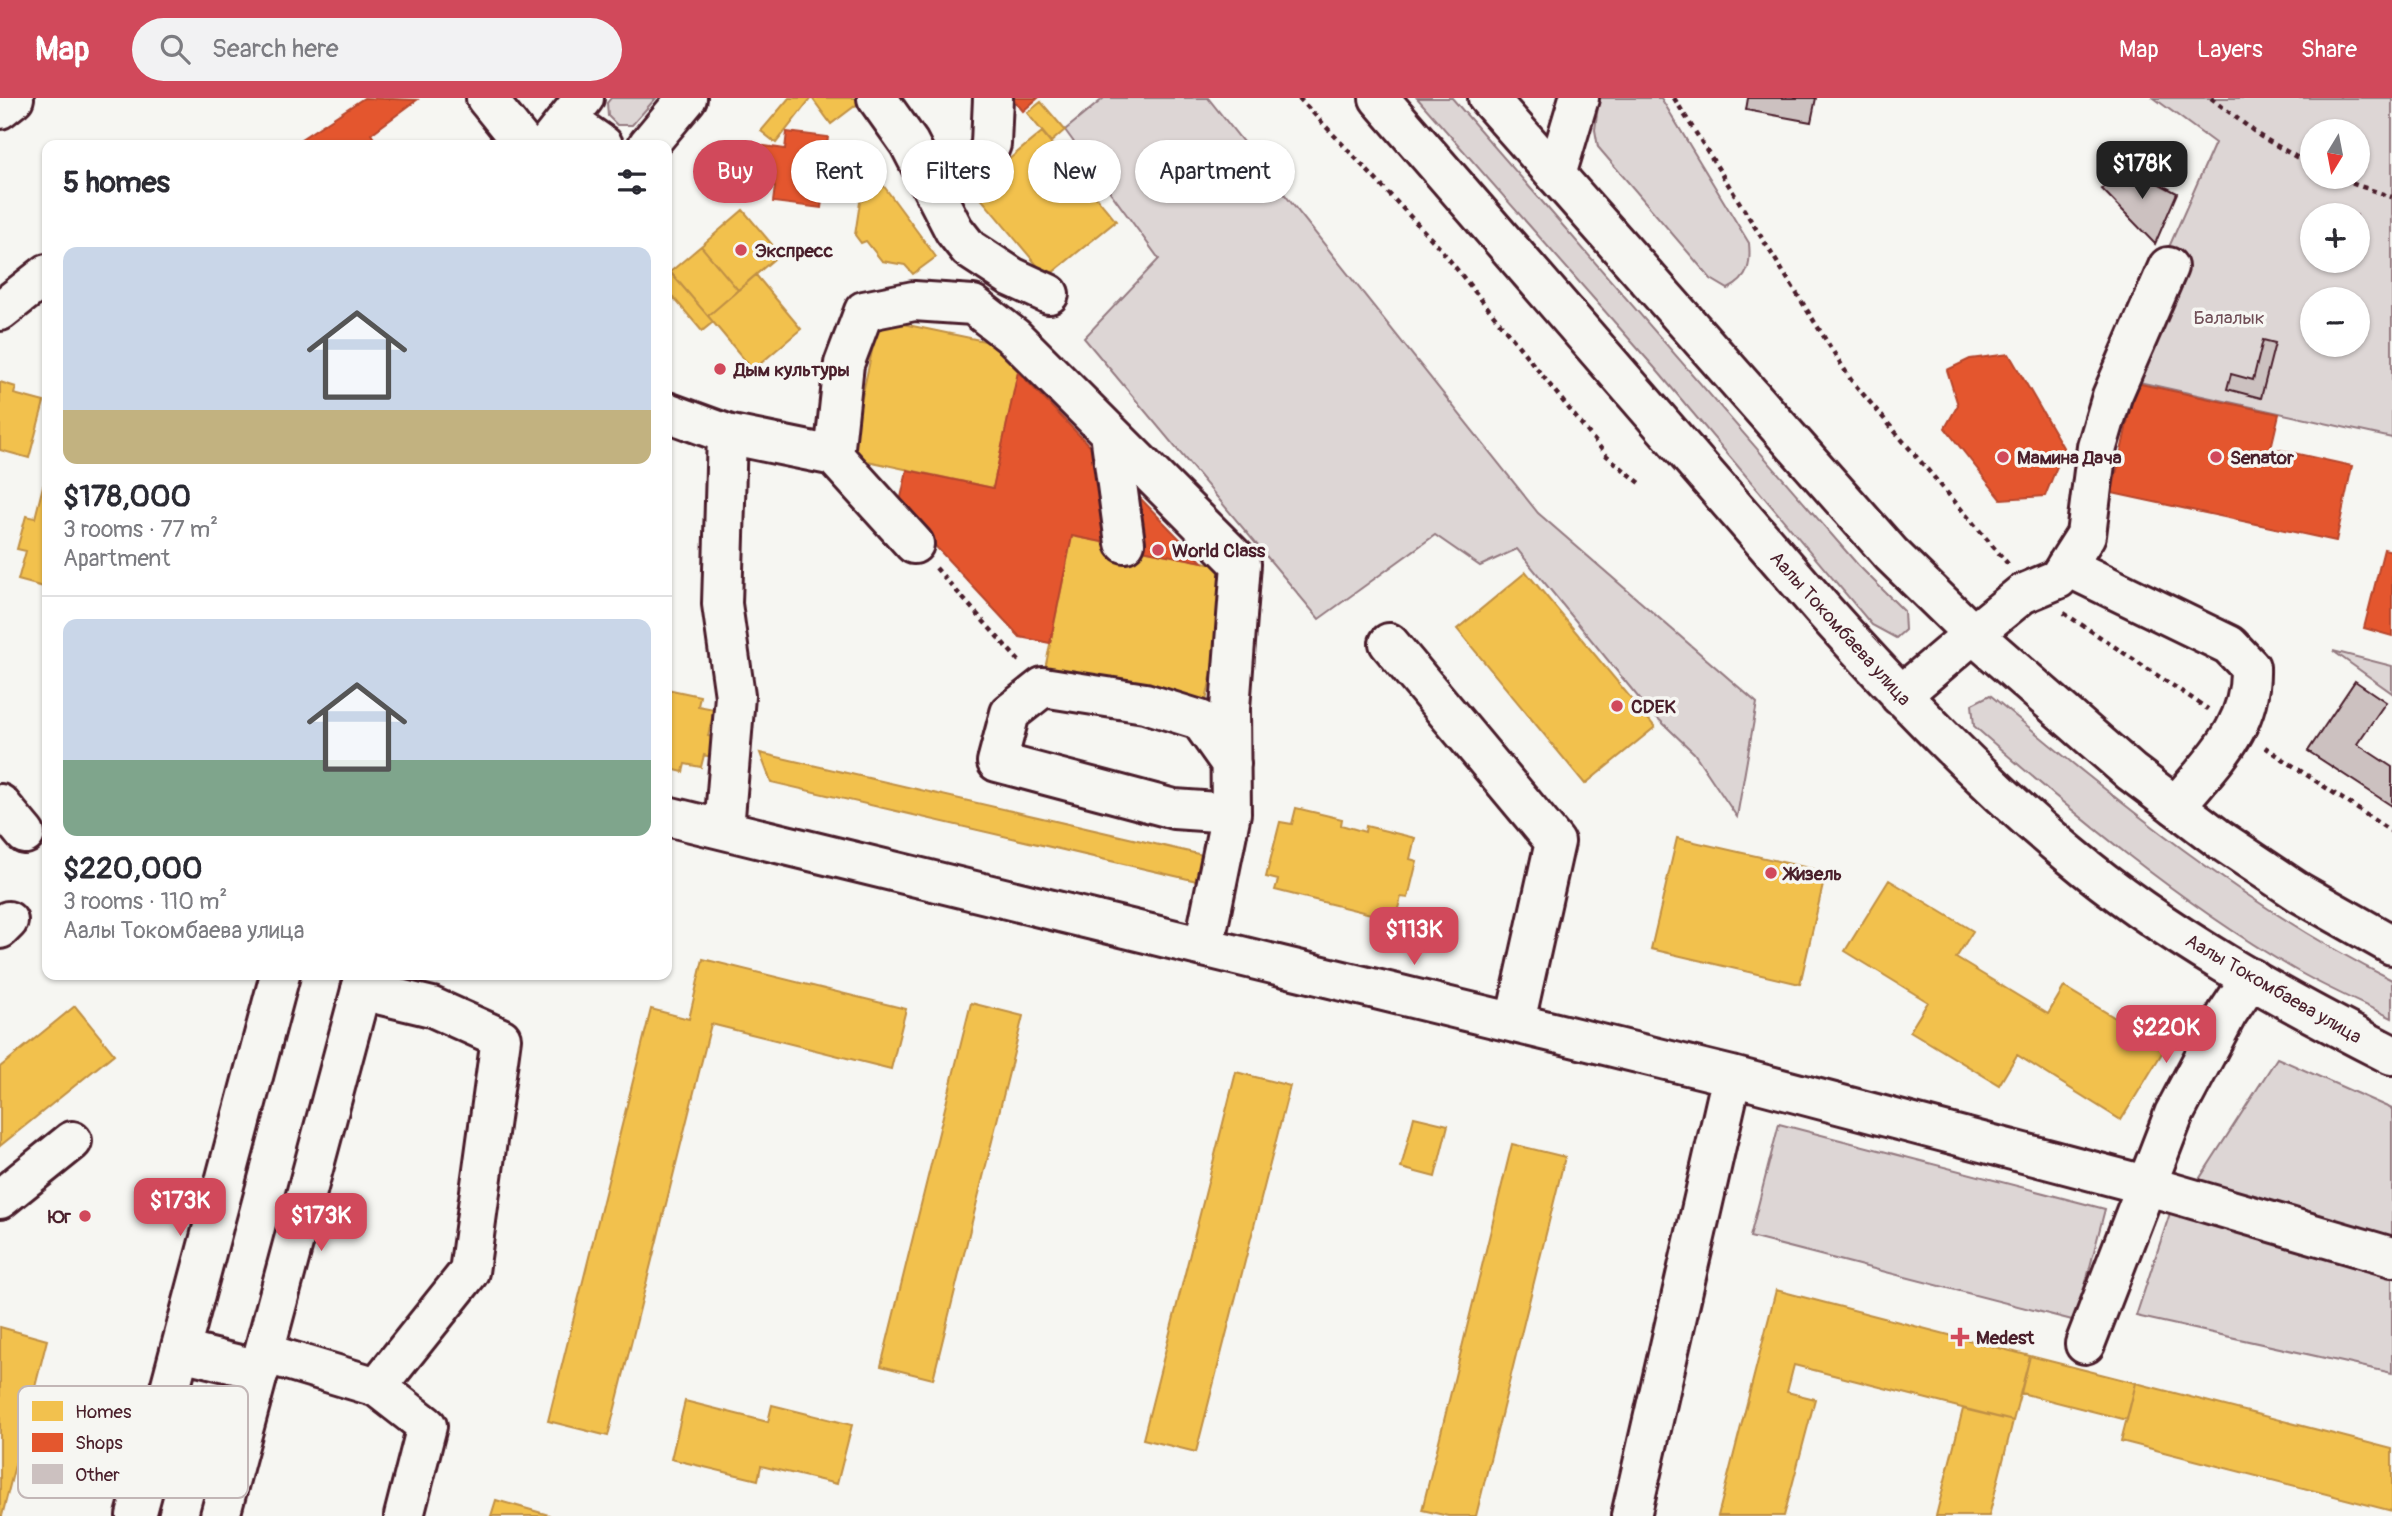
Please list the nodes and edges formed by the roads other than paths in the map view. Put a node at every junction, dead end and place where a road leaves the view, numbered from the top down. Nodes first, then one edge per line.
1 (14, 98) edge
2 (486, 98) edge
3 (687, 98) edge
4 (877, 98) edge
5 (993, 98) edge
6 (1379, 98) edge
7 (1488, 98) edge
8 (1579, 98) edge
9 (0, 109) edge
10 (566, 121) edge
11 (520, 140) edge
12 (595, 140) edge
13 (652, 140) edge
14 (991, 140) edge
15 (1556, 174) junction
16 (2168, 267) dead end
17 (42, 278) edge
18 (1049, 294) dead end
19 (0, 311) edge
20 (672, 414) edge
21 (1110, 433) junction
22 (727, 434) junction
23 (834, 456) junction
24 (1125, 543) dead end
25 (914, 544) road end
26 (2066, 566) junction
27 (1973, 634) junction
28 (1389, 643) dead end
29 (1900, 696) junction
30 (1231, 764) junction
31 (0, 804) edge
32 (2176, 806) junction
33 (1231, 813) junction
34 (672, 817) edge
35 (724, 829) junction
36 (24, 834) dead end
37 (2392, 944) edge
38 (1204, 946) junction
39 (2250, 978) junction
40 (279, 980) edge
41 (363, 982) edge
42 (1515, 1023) junction
43 (2392, 1055) edge
44 (1732, 1076) junction
45 (72, 1141) dead end
46 (2145, 1185) junction
47 (0, 1199) edge
48 (2392, 1256) edge
49 (2085, 1344) dead end
50 (181, 1351) junction
51 (262, 1362) junction
52 (171, 1386) edge
53 (377, 1387) junction
54 (248, 1413) edge
55 (141, 1498) edge
56 (225, 1498) edge
57 (136, 1516) edge
58 (220, 1516) edge
59 (404, 1516) edge
60 (1631, 1516) edge

1 - 9 main road
2 - 11 main road
3 - 13 main road
4 - 18 main road
5 - 14 main road
6 - 29 main road, Аалы Токомбаева улица
7 - 15 main road
8 - 15 main road
10 - 12 main road
15 - 27 main road
16 - 26 main road
17 - 19 main road
20 - 22 main road
21 - 23 main road
21 - 24 main road
21 - 30 main road
22 - 23 main road
22 - 35 main road
23 - 25 main road
26 - 27 main road
26 - 32 main road
27 - 29 main road
27 - 32 main road
28 - 42 main road
29 - 39 main road, Аалы Токомбаева улица
30 - 33 main road
30 - 33 main road
31 - 36 main road
32 - 37 main road
33 - 38 main road
34 - 35 main road
35 - 38 main road
38 - 42 main road
39 - 43 main road, Аалы Токомбаева улица
39 - 46 main road
40 - 50 main road
41 - 51 main road
41 - 53 main road
42 - 44 main road
44 - 46 main road
44 - 60 main road
45 - 47 main road
46 - 48 main road
46 - 49 main road
50 - 51 main road
50 - 52 main road
51 - 53 main road
51 - 54 main road
53 - 59 main road
55 - 57 main road
56 - 58 main road

